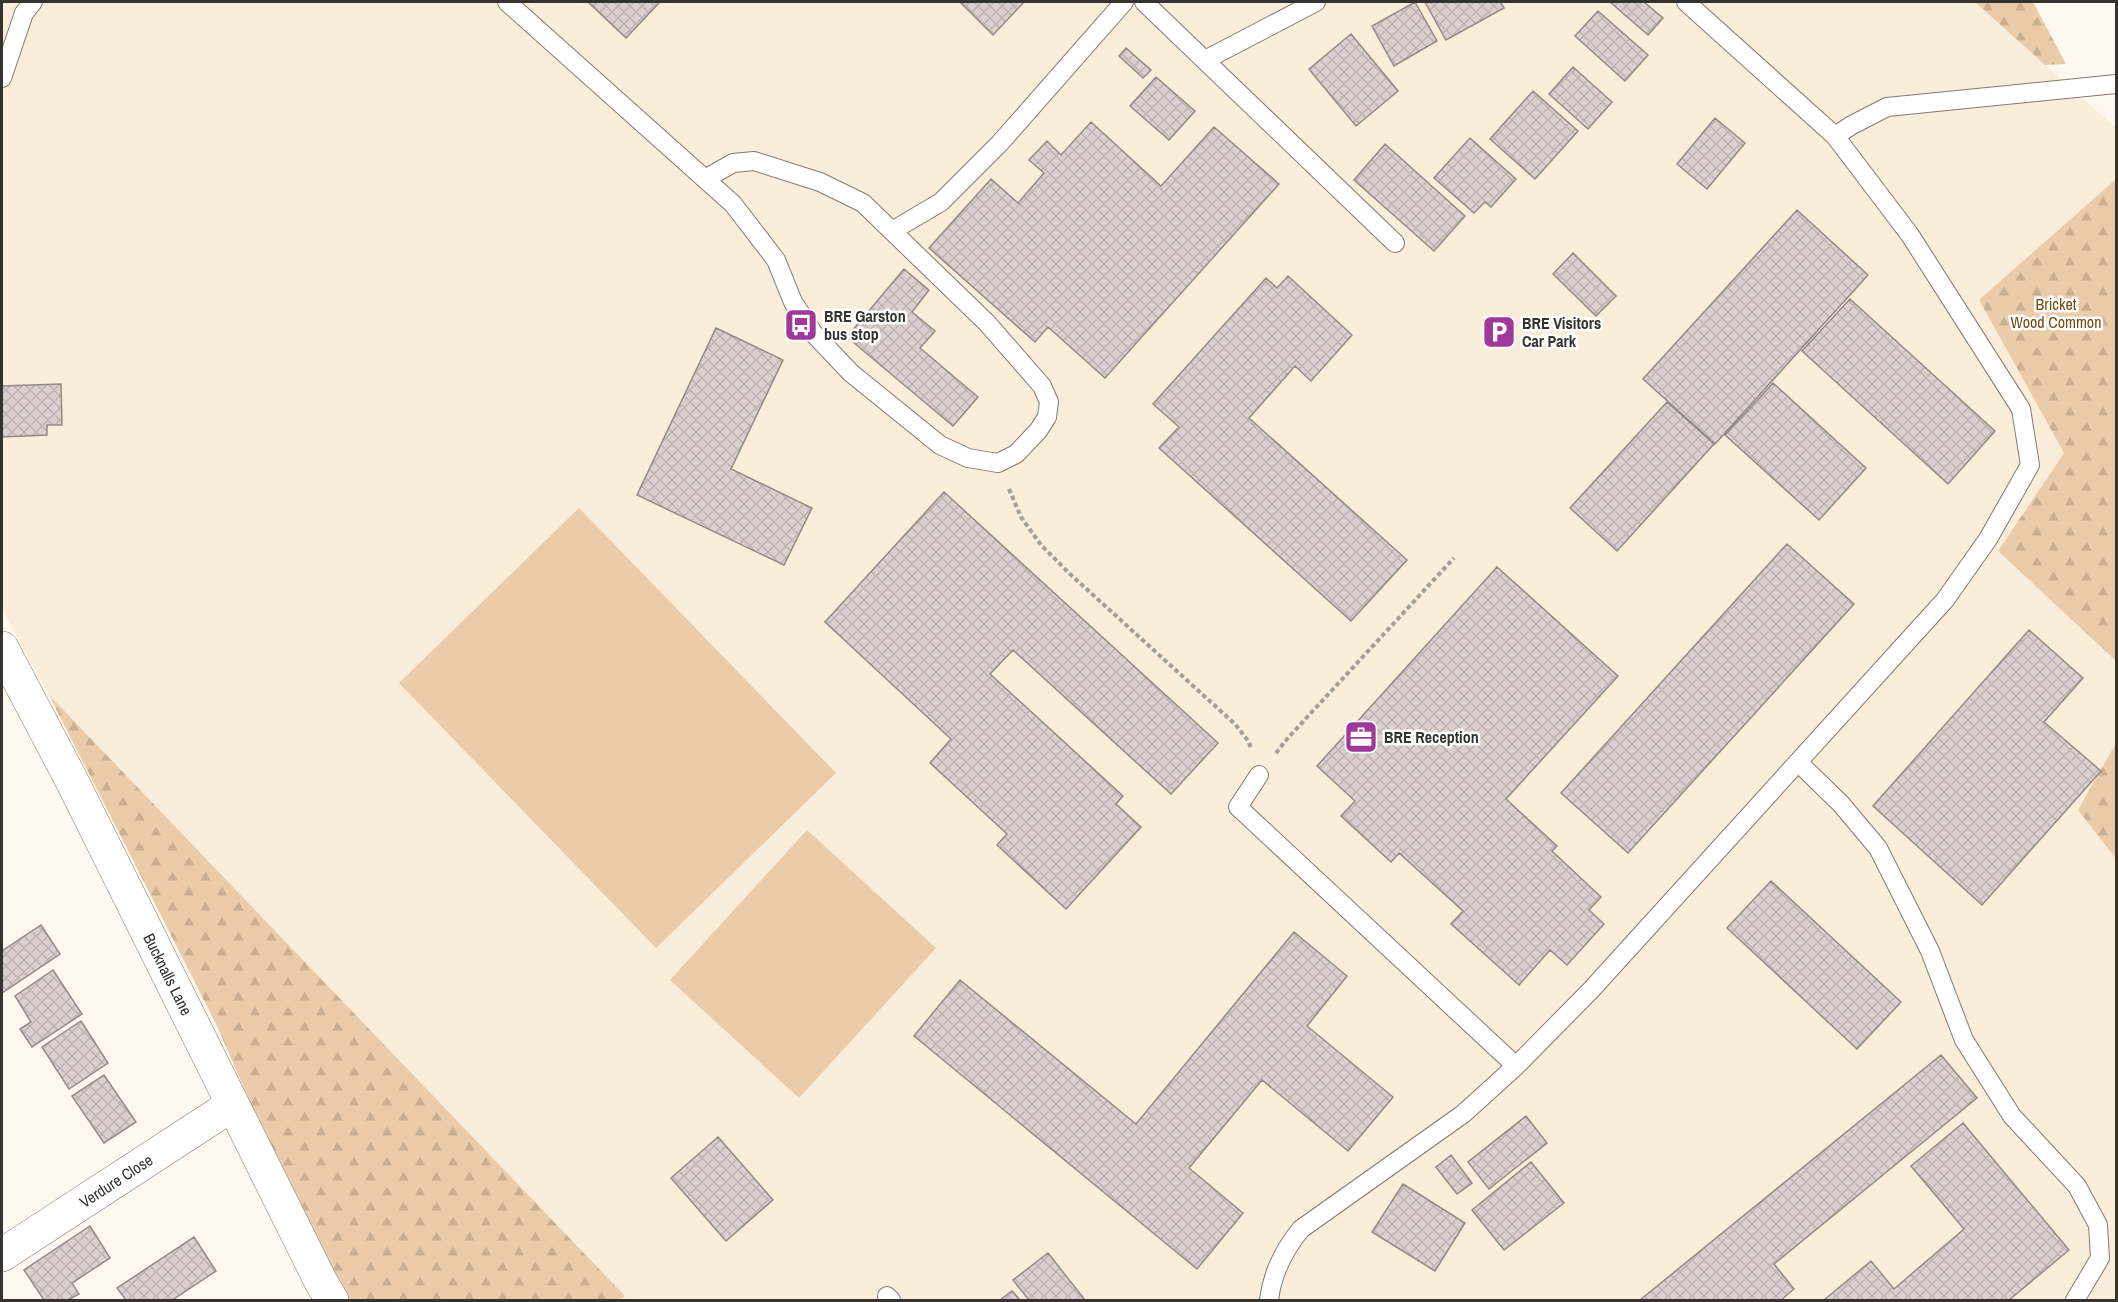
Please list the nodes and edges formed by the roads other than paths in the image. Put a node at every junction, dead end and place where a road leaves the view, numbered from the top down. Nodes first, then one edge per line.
1 (33, 2) edge
2 (507, 2) edge
3 (1124, 2) edge
4 (1144, 2) edge
5 (1316, 2) edge
6 (1686, 2) edge
7 (1205, 60) junction
8 (2, 78) edge
9 (2116, 84) edge
10 (1835, 136) junction
11 (705, 179) junction
12 (892, 231) junction
13 (1395, 243) dead end
14 (2, 648) edge
15 (1798, 762) junction
16 (1259, 775) road end
17 (1516, 1066) junction
18 (232, 1105) junction
19 (2116, 1233) edge
20 (2099, 1239) junction
21 (2, 1255) edge
22 (333, 1300) edge
23 (1269, 1300) edge
24 (2075, 1300) edge

1 - 8 lane
2 - 11 lane
3 - 12 lane
4 - 7 lane
5 - 7 lane
6 - 10 lane
7 - 13 lane
9 - 10 lane
10 - 15 lane
11 - 12 lane
11 - 12 lane
14 - 18 street, Bucknalls Lane
15 - 17 lane
15 - 20 lane
16 - 17 lane
17 - 23 lane
18 - 21 street, Verdure Close
18 - 22 street, Bucknalls Lane
19 - 20 lane
20 - 24 lane

